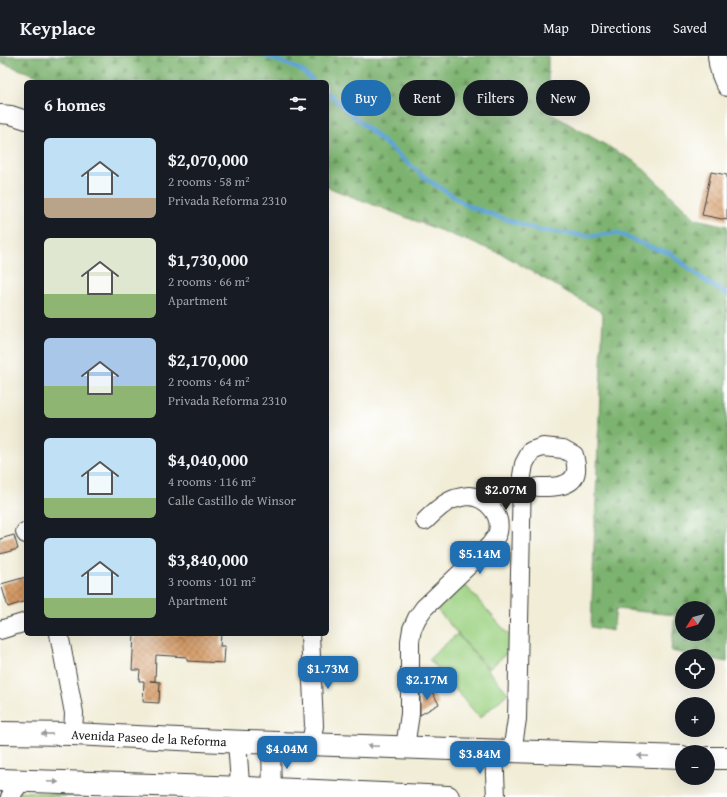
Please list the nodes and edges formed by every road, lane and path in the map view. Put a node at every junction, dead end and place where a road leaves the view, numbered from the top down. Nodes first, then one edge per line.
1 (717, 56) edge
2 (727, 87) edge
3 (0, 114) edge
4 (24, 119) edge
5 (538, 487) dead end
6 (425, 521) dead end
7 (24, 623) edge
8 (0, 630) edge
9 (59, 636) edge
10 (310, 636) edge
11 (0, 733) edge
12 (74, 734) junction
13 (237, 742) junction
14 (271, 743) junction
15 (311, 744) junction
16 (404, 747) junction
17 (503, 752) junction
18 (675, 757) edge
19 (715, 758) edge
20 (727, 758) edge
21 (10, 786) edge
22 (241, 793) edge
23 (272, 793) edge
24 (448, 797) edge
25 (496, 797) edge

1 - 2 street
3 - 4 street
5 - 17 street
6 - 16 street
7 - 8 street
9 - 12 street
10 - 15 street
12 -> 11 main road, Avenida Paseo de la Reforma
12 - 13 main road, Avenida Paseo de la Reforma
13 - 14 main road, Avenida Paseo de la Reforma
13 - 22 street
14 - 15 main road, Avenida Paseo de la Reforma
14 - 23 street
16 -> 15 main road, Avenida Paseo de la Reforma
16 - 17 main road, Avenida Paseo de la Reforma
18 -> 17 main road, Avenida Paseo de la Reforma
17 - 25 street
19 - 20 main road
21 -> 22 main road
22 - 23 main road
23 - 24 main road

